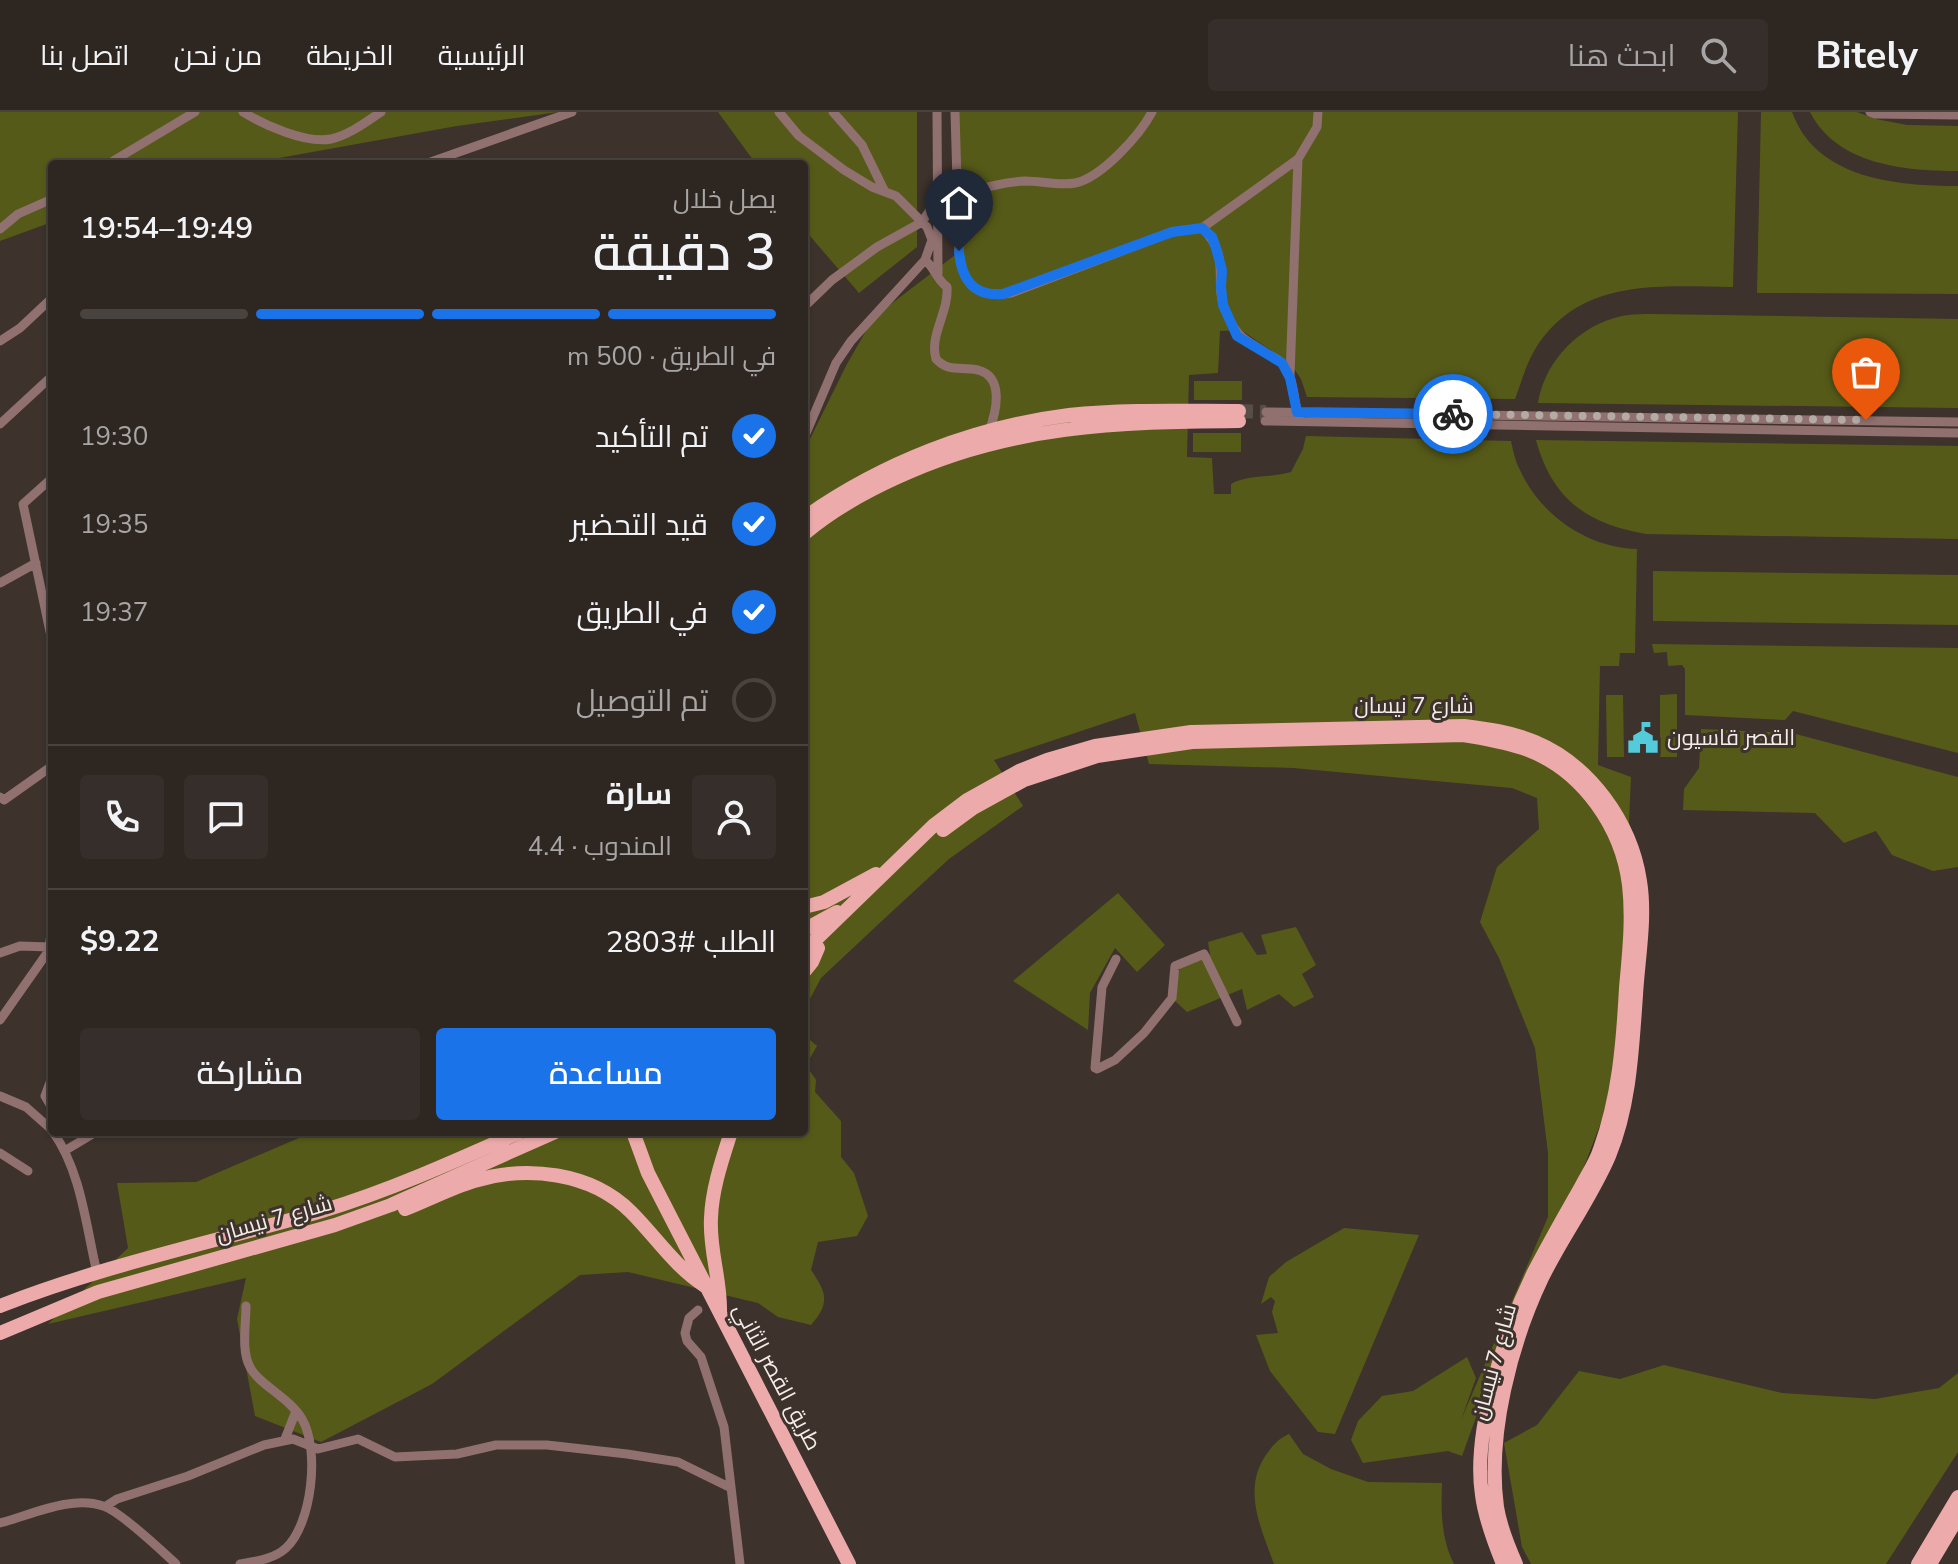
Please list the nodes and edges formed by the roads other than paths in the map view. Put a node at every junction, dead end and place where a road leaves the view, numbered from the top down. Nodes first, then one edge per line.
1 (195, 112) edge
2 (243, 112) edge
3 (381, 112) edge
4 (572, 112) edge
5 (779, 112) edge
6 (833, 112) edge
7 (937, 112) edge
8 (955, 112) edge
9 (1152, 112) edge
10 (1318, 112) edge
11 (1870, 112) edge
12 (1958, 115) edge
13 (1298, 159) junction
14 (115, 160) edge
15 (436, 160) edge
16 (884, 190) junction
17 (957, 196) junction
18 (48, 201) edge
19 (931, 202) dead end
20 (922, 222) junction
21 (1202, 228) junction
22 (0, 229) edge
23 (925, 260) junction
24 (939, 281) junction
25 (48, 302) edge
26 (808, 303) edge
27 (0, 341) edge
28 (1290, 378) junction
29 (48, 380) edge
30 (1265, 416) tunnel mouth
31 (1299, 417) junction
32 (1958, 422) edge
33 (0, 424) edge
34 (808, 428) edge
35 (989, 431) junction
36 (1958, 433) edge
37 (48, 482) edge
38 (808, 516) edge
39 (808, 531) edge
40 (36, 563) junction
41 (0, 583) edge
42 (48, 622) edge
43 (48, 769) edge
44 (0, 797) edge
45 (894, 864) junction
46 (858, 899) junction
47 (808, 906) edge
48 (808, 928) edge
49 (48, 947) edge
50 (48, 950) edge
51 (811, 950) edge
52 (0, 953) edge
53 (1116, 959) dead end
54 (0, 1020) edge
55 (1237, 1022) dead end
56 (0, 1096) edge
57 (48, 1127) edge
58 (56, 1136) edge
59 (85, 1136) edge
60 (493, 1136) edge
61 (511, 1136) edge
62 (546, 1136) edge
63 (634, 1136) edge
64 (730, 1136) edge
65 (66, 1150) junction
66 (0, 1153) edge
67 (471, 1154) junction
68 (28, 1171) dead end
69 (335, 1225) junction
70 (97, 1273) junction
71 (705, 1286) junction
72 (0, 1306) edge
73 (246, 1306) dead end
74 (698, 1310) dead end
75 (720, 1316) junction
76 (0, 1333) edge
77 (296, 1411) junction
78 (285, 1439) junction
79 (312, 1447) junction
80 (729, 1487) junction
81 (1958, 1497) edge
82 (106, 1506) junction
83 (1958, 1517) edge
84 (0, 1523) edge
85 (176, 1564) edge
86 (240, 1564) edge
87 (740, 1564) edge
88 (849, 1564) edge
89 (1503, 1564) edge
90 (1516, 1564) edge
91 (1918, 1564) edge
92 (1930, 1564) edge

1 - 14 street
2 - 3 street
4 - 15 street
5 - 16 street
6 - 16 street
7 - 24 street
8 - 17 street
9 - 17 street
10 - 13 street
11 - 12 street
13 - 21 street
13 - 28 street
16 - 20 street
17 - 21 street
18 - 22 street
19 - 20 street
20 - 23 street
20 - 26 street
21 - 28 street
23 - 24 street
23 - 34 street
24 - 35 street
25 - 27 street
28 - 31 street
29 - 33 street
30 - 31 street
31 - 32 street
31 - 36 street
35 - 38 main road
35 - 39 main road
37 - 40 street
40 - 41 street
40 - 42 street
43 - 44 street
45 - 46 main road, شارع 7 نيسان
45 - 47 main road
45 - 90 main road, شارع 7 نيسان
46 - 48 main road
46 - 51 main road, شارع 7 نيسان
49 - 52 street
50 - 54 street
51 - 89 main road, شارع 7 نيسان
53 - 55 street
56 - 57 street
58 - 65 street
59 - 65 street
60 - 67 main road
61 - 67 main road, شارع 7 نيسان
62 - 69 main road, شارع 7 نيسان
63 - 71 main road, طريق القصر الثاني
64 - 75 main road
65 - 70 street
66 - 68 street
67 - 70 main road, شارع 7 نيسان
69 - 71 main road
69 - 76 main road, شارع 7 نيسان
70 - 72 main road, شارع 7 نيسان
71 - 75 main road, طريق القصر الثاني
73 - 77 street
74 - 80 street
75 - 88 main road, طريق القصر الثاني
77 - 78 street
77 - 79 street
78 - 79 street
78 - 82 street
79 - 80 street
79 - 86 street
80 - 87 street
81 - 91 main road
82 - 84 street
82 - 85 street
83 - 92 main road

